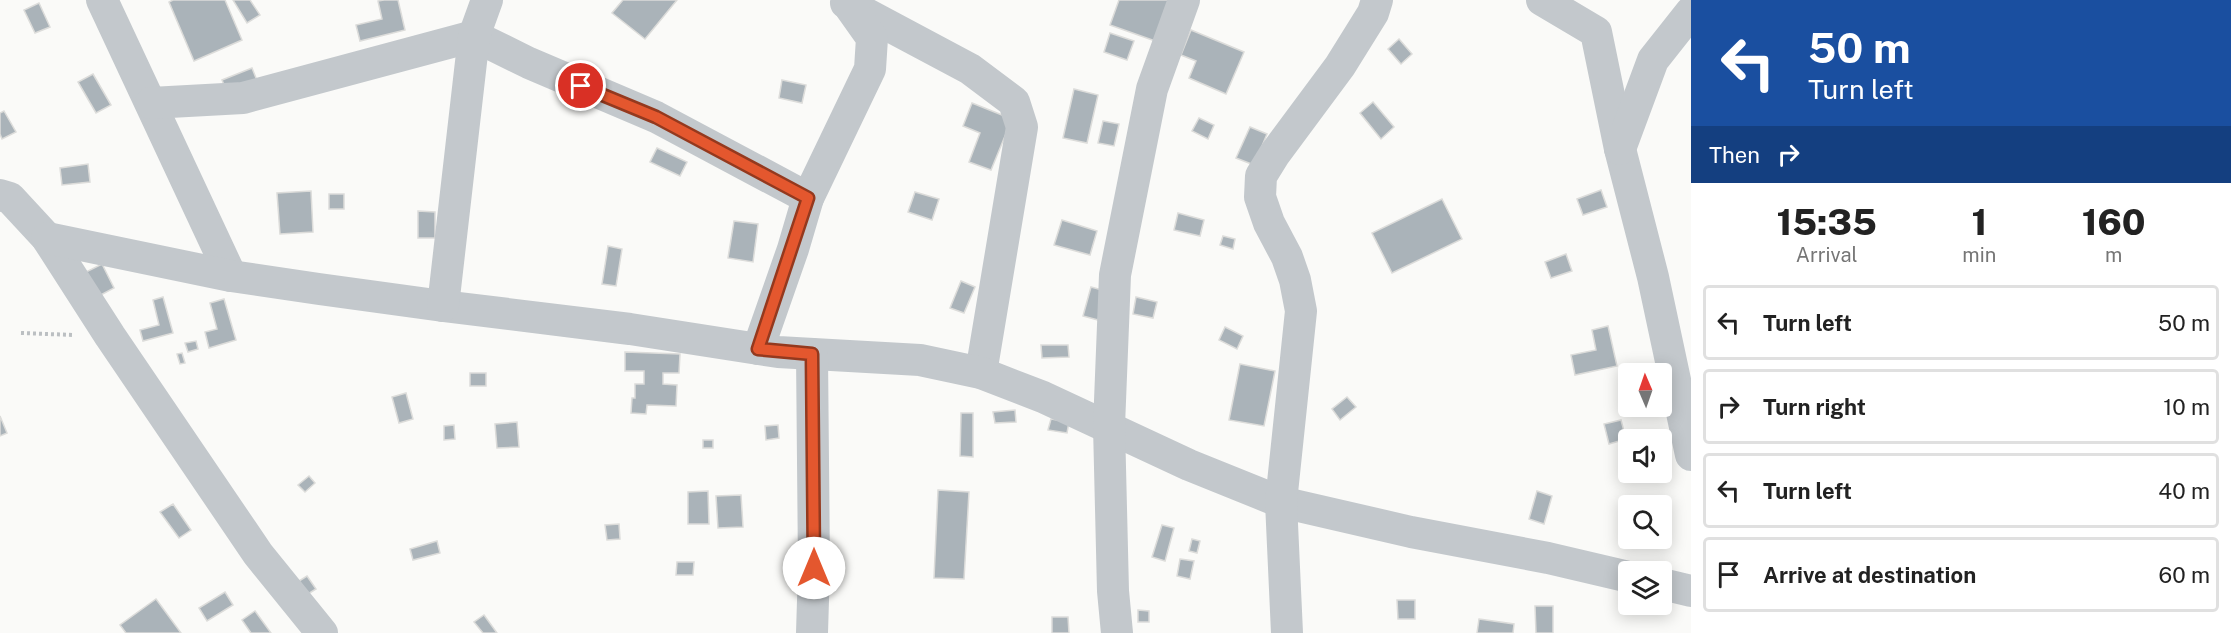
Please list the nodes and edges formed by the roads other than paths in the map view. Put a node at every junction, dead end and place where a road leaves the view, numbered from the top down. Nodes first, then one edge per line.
1 (102, 0) edge
2 (487, 0) edge
3 (1184, 0) edge
4 (1377, 0) edge
5 (1542, 0) edge
6 (1588, 0) edge
7 (845, 1) edge
8 (1691, 12) edge
9 (1596, 32) junction
10 (474, 36) junction
11 (151, 102) junction
12 (1620, 149) junction
13 (0, 195) edge
14 (808, 198) junction
15 (47, 238) junction
16 (231, 276) junction
17 (442, 306) junction
18 (758, 349) junction
19 (812, 354) junction
20 (981, 373) junction
21 (1109, 426) junction
22 (1691, 454) edge
23 (1281, 502) junction
24 (1618, 574) edge
25 (1672, 586) edge
26 (1691, 591) edge
27 (322, 633) edge
28 (812, 633) edge
29 (1117, 633) edge
30 (1287, 633) edge

1 - 11 street
2 - 10 street
3 - 21 street
4 - 23 street
5 - 9 street
6 - 9 street
7 - 14 street
7 - 20 street
8 - 12 street
9 - 12 street
10 - 11 street
10 - 14 street
10 - 17 street
11 - 16 street
12 - 22 street
13 - 15 street
14 - 18 street
15 - 16 street
15 - 27 street
16 - 17 street
17 - 18 street
18 - 19 street
19 - 20 street
19 - 28 street
20 - 21 street
21 - 23 street
21 - 29 street
23 - 24 street
23 - 30 street
25 - 26 street

